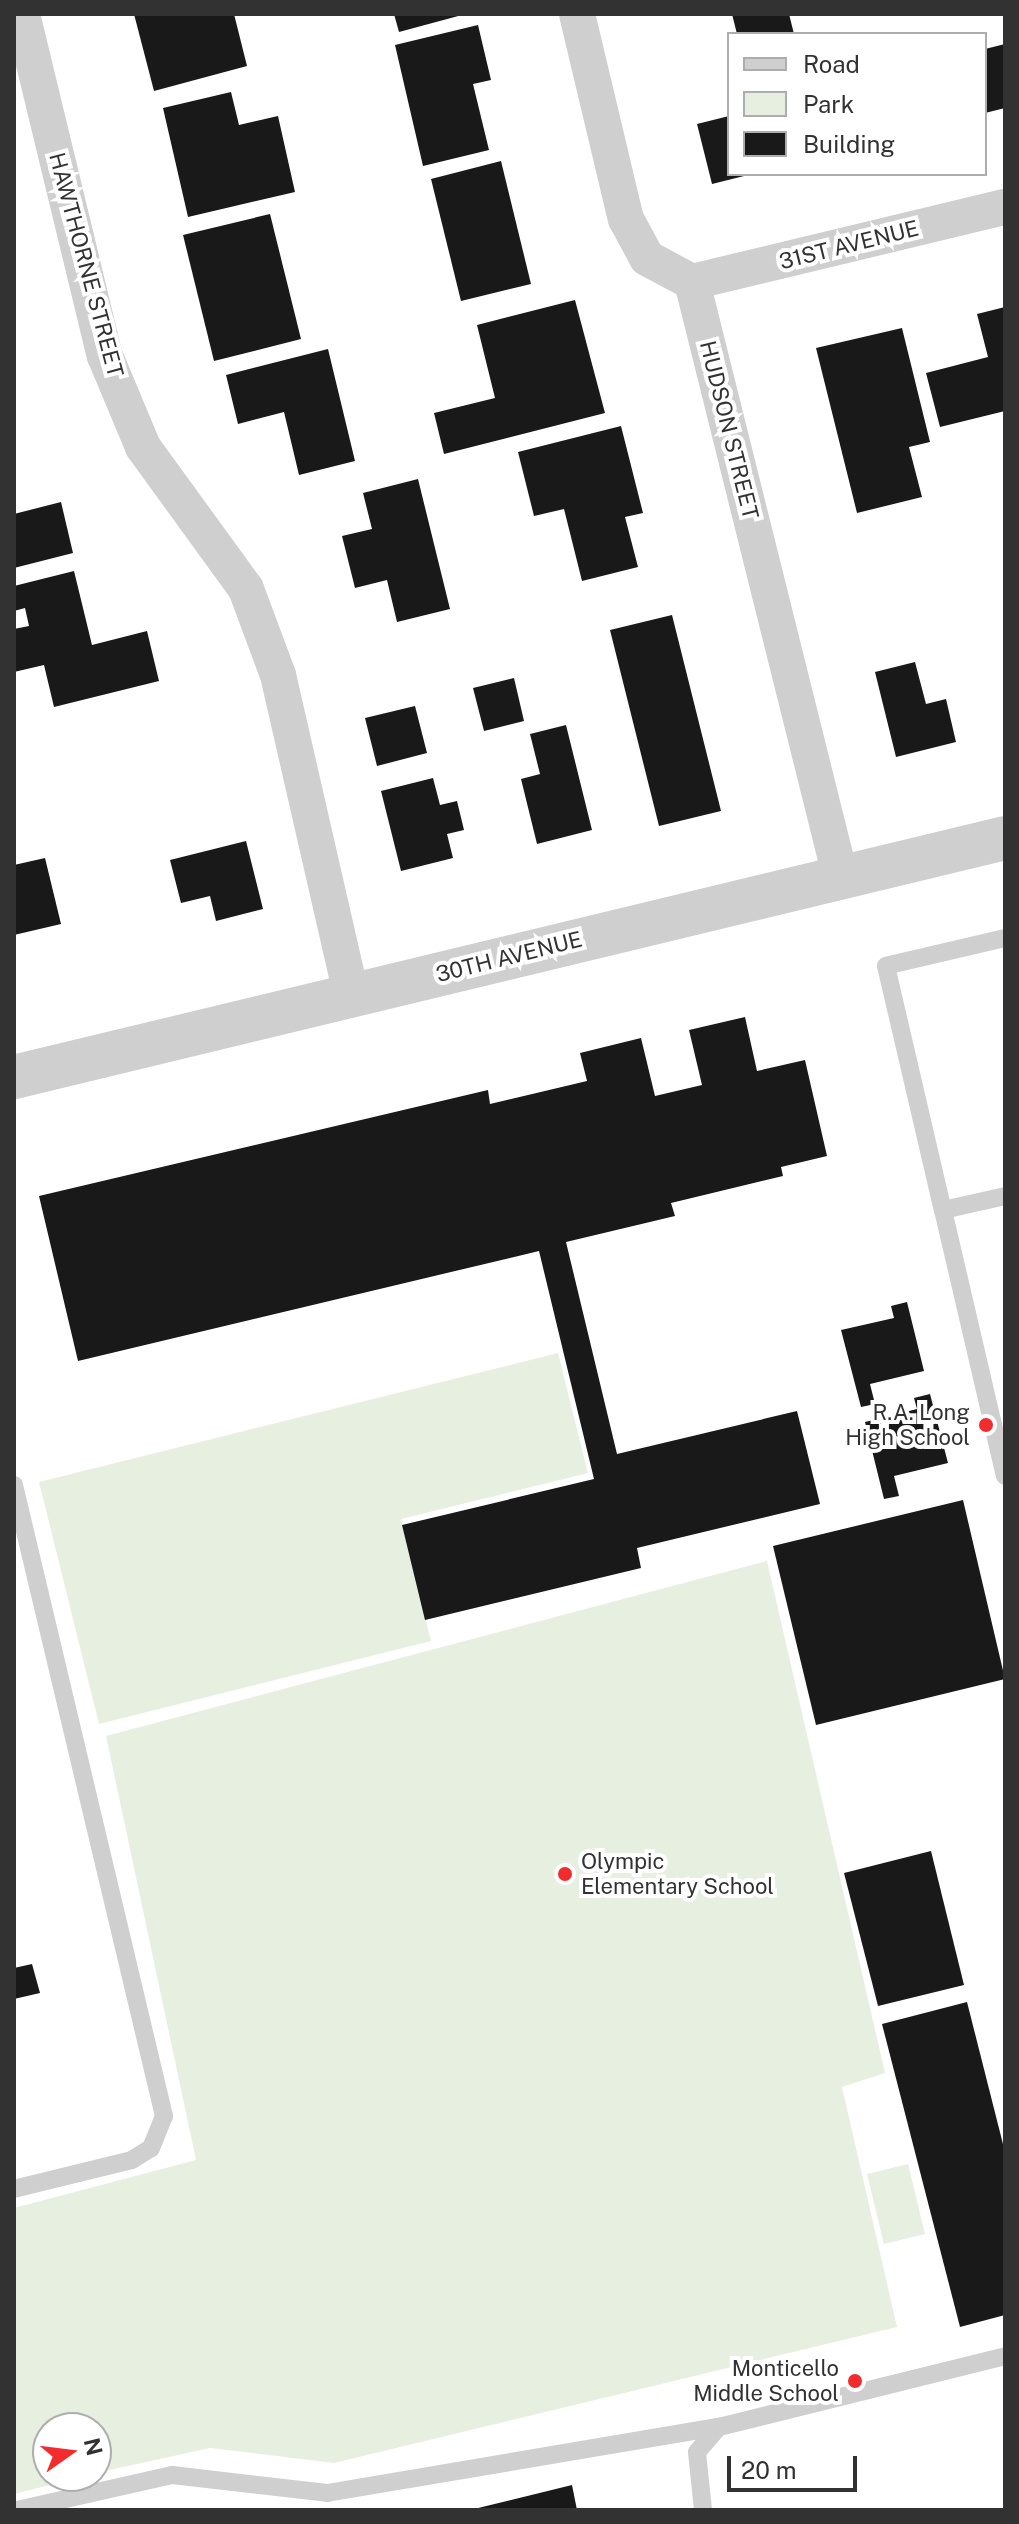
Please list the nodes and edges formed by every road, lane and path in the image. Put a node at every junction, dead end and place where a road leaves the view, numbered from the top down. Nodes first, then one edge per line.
1 (22, 14) edge
2 (577, 14) edge
3 (1005, 207) edge
4 (692, 282) junction
5 (1005, 838) edge
6 (840, 875) junction
7 (1005, 938) edge
8 (351, 995) junction
9 (14, 1077) edge
10 (1005, 1196) edge
11 (943, 1210) junction
12 (1005, 1476) edge
13 (14, 1485) edge
14 (14, 2189) edge
15 (1005, 2356) edge
16 (719, 2427) junction
17 (17, 2510) edge
18 (703, 2510) edge

1 - 8 street, HAWTHORNE STREET
2 - 4 street
3 - 4 street, 31ST AVENUE
4 - 6 street, HUDSON STREET
5 - 6 street, 30TH AVENUE
6 - 8 street, 30TH AVENUE
7 - 11 lane
8 - 9 street, 30TH AVENUE
10 - 11 lane
11 - 12 lane
13 - 14 lane
15 - 16 lane
16 - 17 lane
16 - 18 lane

